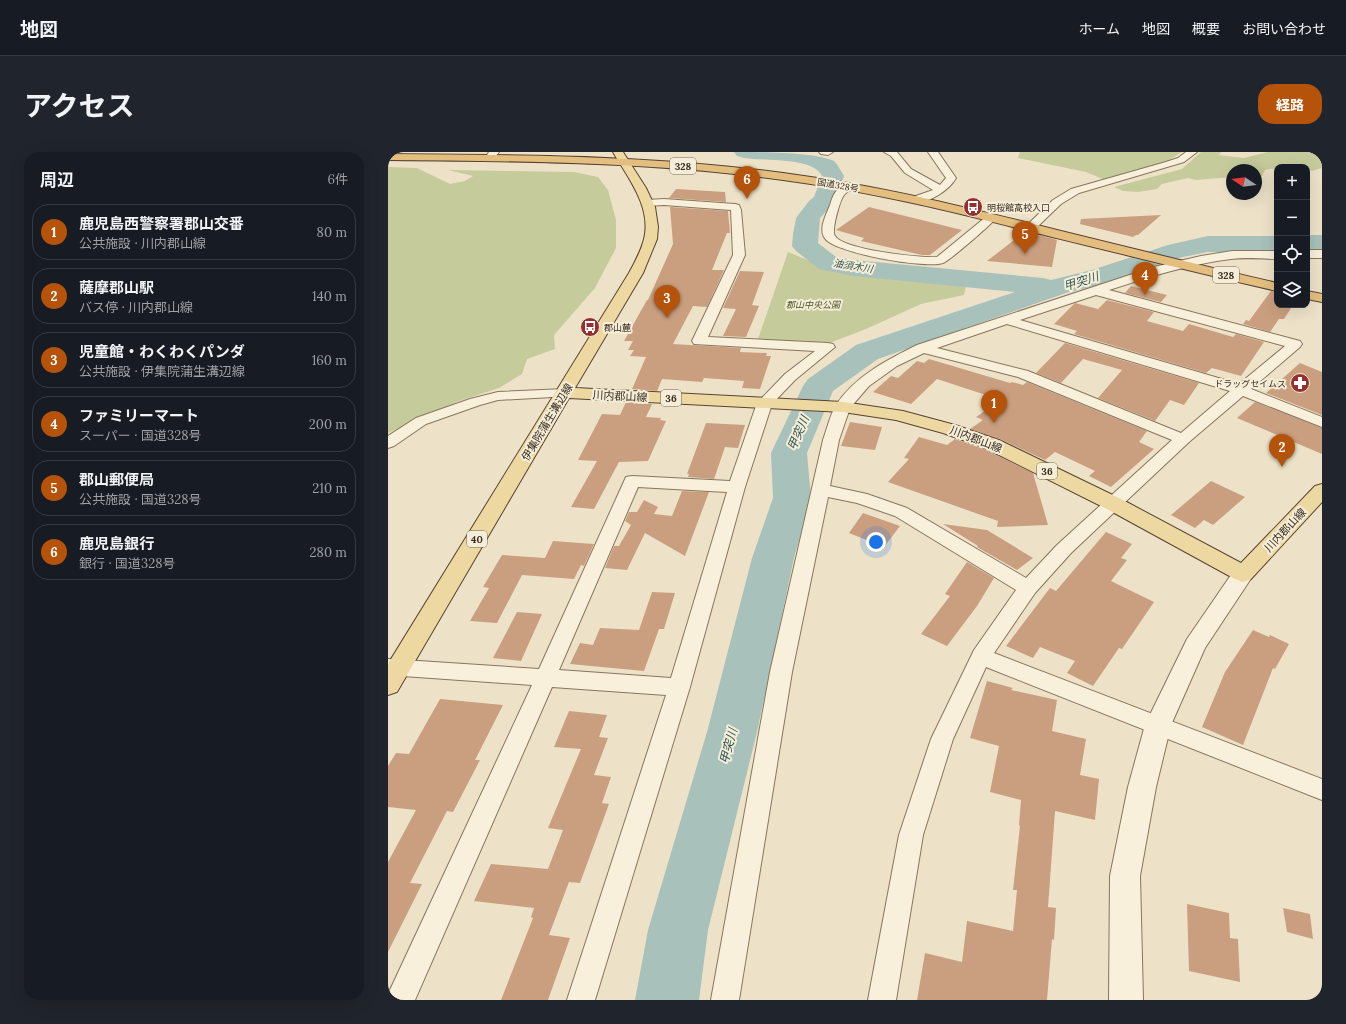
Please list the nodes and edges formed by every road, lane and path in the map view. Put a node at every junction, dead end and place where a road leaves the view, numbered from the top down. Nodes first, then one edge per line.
1 (824, 152) edge
2 (828, 152) edge
3 (889, 152) edge
4 (932, 152) edge
5 (1192, 152) edge
6 (492, 155) edge
7 (388, 157) edge
8 (621, 157) edge
9 (846, 186) junction
10 (940, 190) junction
11 (914, 200) junction
12 (647, 203) junction
13 (991, 218) junction
14 (1031, 227) junction
15 (1310, 254) edge
16 (1322, 254) edge
17 (1274, 255) edge
18 (1178, 263) junction
19 (1274, 286) edge
20 (1096, 291) junction
21 (1310, 296) edge
22 (1322, 298) edge
23 (1006, 320) junction
24 (922, 348) junction
25 (1242, 390) junction
26 (565, 393) junction
27 (771, 403) junction
28 (839, 407) junction
29 (1322, 422) edge
30 (1183, 439) junction
31 (388, 443) edge
32 (737, 486) junction
33 (821, 490) junction
34 (1322, 490) edge
35 (1114, 504) junction
36 (1243, 574) junction
37 (1028, 588) junction
38 (981, 656) junction
39 (391, 673) edge
40 (546, 677) junction
41 (679, 687) junction
42 (1158, 725) junction
43 (1322, 790) edge
44 (400, 1000) edge
45 (581, 1000) edge
46 (725, 1000) edge
47 (882, 1000) edge
48 (1126, 1000) edge

1 - 2 street
3 - 10 street
4 - 10 street
5 - 14 street
6 - 7 highway, 国道328号 / 328
6 - 8 highway, 国道328号 / 328
8 - 9 highway, 国道328号 / 328
8 - 12 main road, 伊集院蒲生溝辺線 / 40
9 - 11 highway, 国道328号 / 328
9 - 13 street
10 - 11 street
11 - 13 highway, 国道328号 / 328
12 - 26 main road, 伊集院蒲生溝辺線 / 40
12 - 27 street
13 - 14 highway, 国道328号 / 328
14 - 18 highway, 国道328号 / 328
15 - 16 street
17 - 18 street
18 - 19 highway, 国道328号 / 328
18 - 20 street
20 - 23 street
20 - 25 street
21 - 22 highway
23 - 24 street
23 - 25 street
24 - 28 street
24 - 30 street
25 - 29 street
25 - 30 street
26 - 27 main road, 川内郡山線 / 36
26 - 31 street
26 - 39 main road, 伊集院蒲生溝辺線 / 40
27 - 28 main road, 川内郡山線 / 36
27 - 32 street
28 - 33 street
28 - 35 main road, 川内郡山線 / 36
30 - 35 street
32 - 40 street
32 - 41 street
33 - 37 street
33 - 46 street
34 - 36 main road, 川内郡山線
35 - 36 main road, 川内郡山線 / 36
35 - 37 street
36 - 42 street
37 - 38 street
38 - 42 street
38 - 47 street
39 - 40 street
40 - 41 street
40 - 44 street
41 - 45 street
42 - 43 street
42 - 48 street

